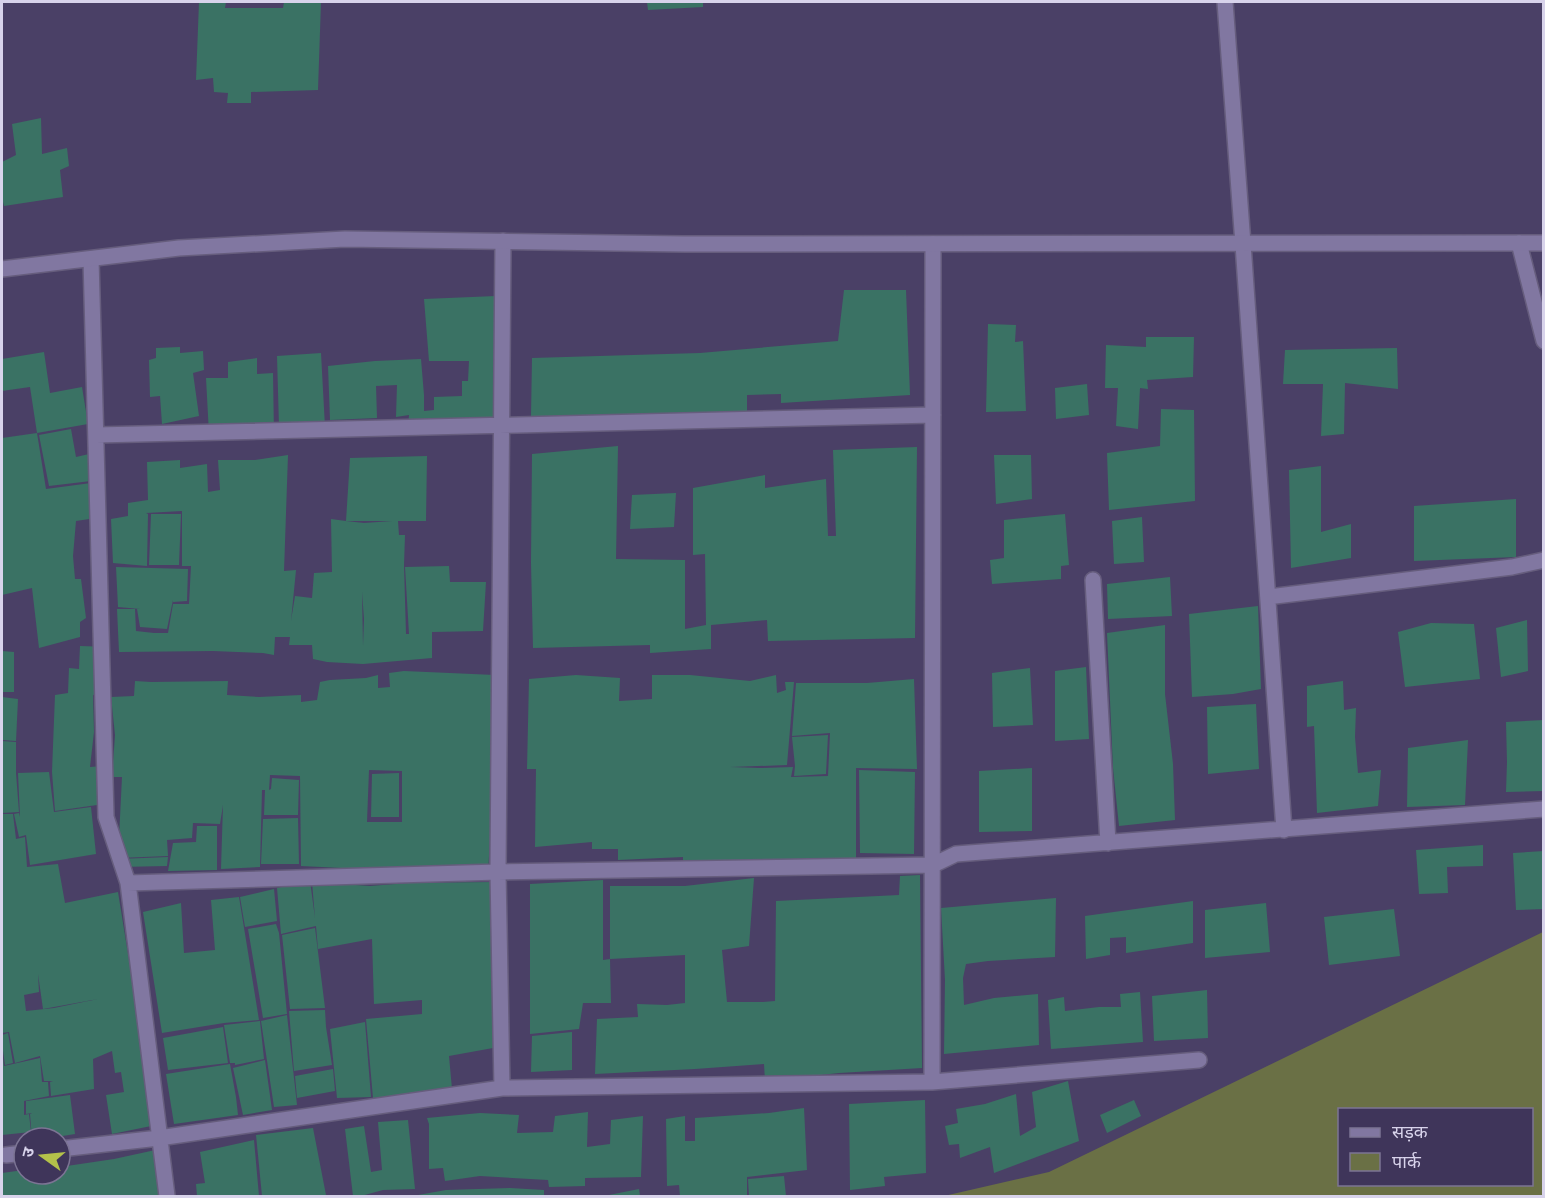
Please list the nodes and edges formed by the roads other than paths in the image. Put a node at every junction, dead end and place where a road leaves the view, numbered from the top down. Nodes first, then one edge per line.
1 (1225, 2) edge
2 (503, 242) junction
3 (1519, 243) junction
4 (1544, 243) edge
5 (933, 244) junction
6 (1243, 244) junction
7 (91, 259) junction
8 (2, 269) edge
9 (1544, 341) edge
10 (933, 415) junction
11 (502, 425) junction
12 (96, 435) junction
13 (1544, 560) edge
14 (1093, 580) dead end
15 (1268, 597) junction
16 (1544, 809) edge
17 (1284, 830) junction
18 (1108, 843) junction
19 (933, 865) junction
20 (498, 872) junction
21 (128, 883) junction
22 (1199, 1060) dead end
23 (932, 1082) junction
24 (502, 1088) junction
25 (159, 1138) junction
26 (72, 1148) edge
27 (12, 1154) edge
28 (6, 1155) dead end
29 (167, 1197) edge

1 - 6 street
2 - 5 street
2 - 7 street
2 - 11 street
3 - 4 street
3 - 6 street
3 - 9 street
5 - 6 street
5 - 10 street
6 - 15 street
7 - 8 street
7 - 12 street
10 - 11 street
10 - 19 street
11 - 12 street
11 - 20 street
12 - 21 street
13 - 15 street
14 - 18 street
15 - 17 street
16 - 17 street
17 - 18 street
18 - 19 street
19 - 20 street
19 - 23 street
20 - 21 street
20 - 24 street
21 - 25 street
22 - 23 street
23 - 24 street
24 - 25 street
25 - 26 street
25 - 29 street
27 - 28 street

